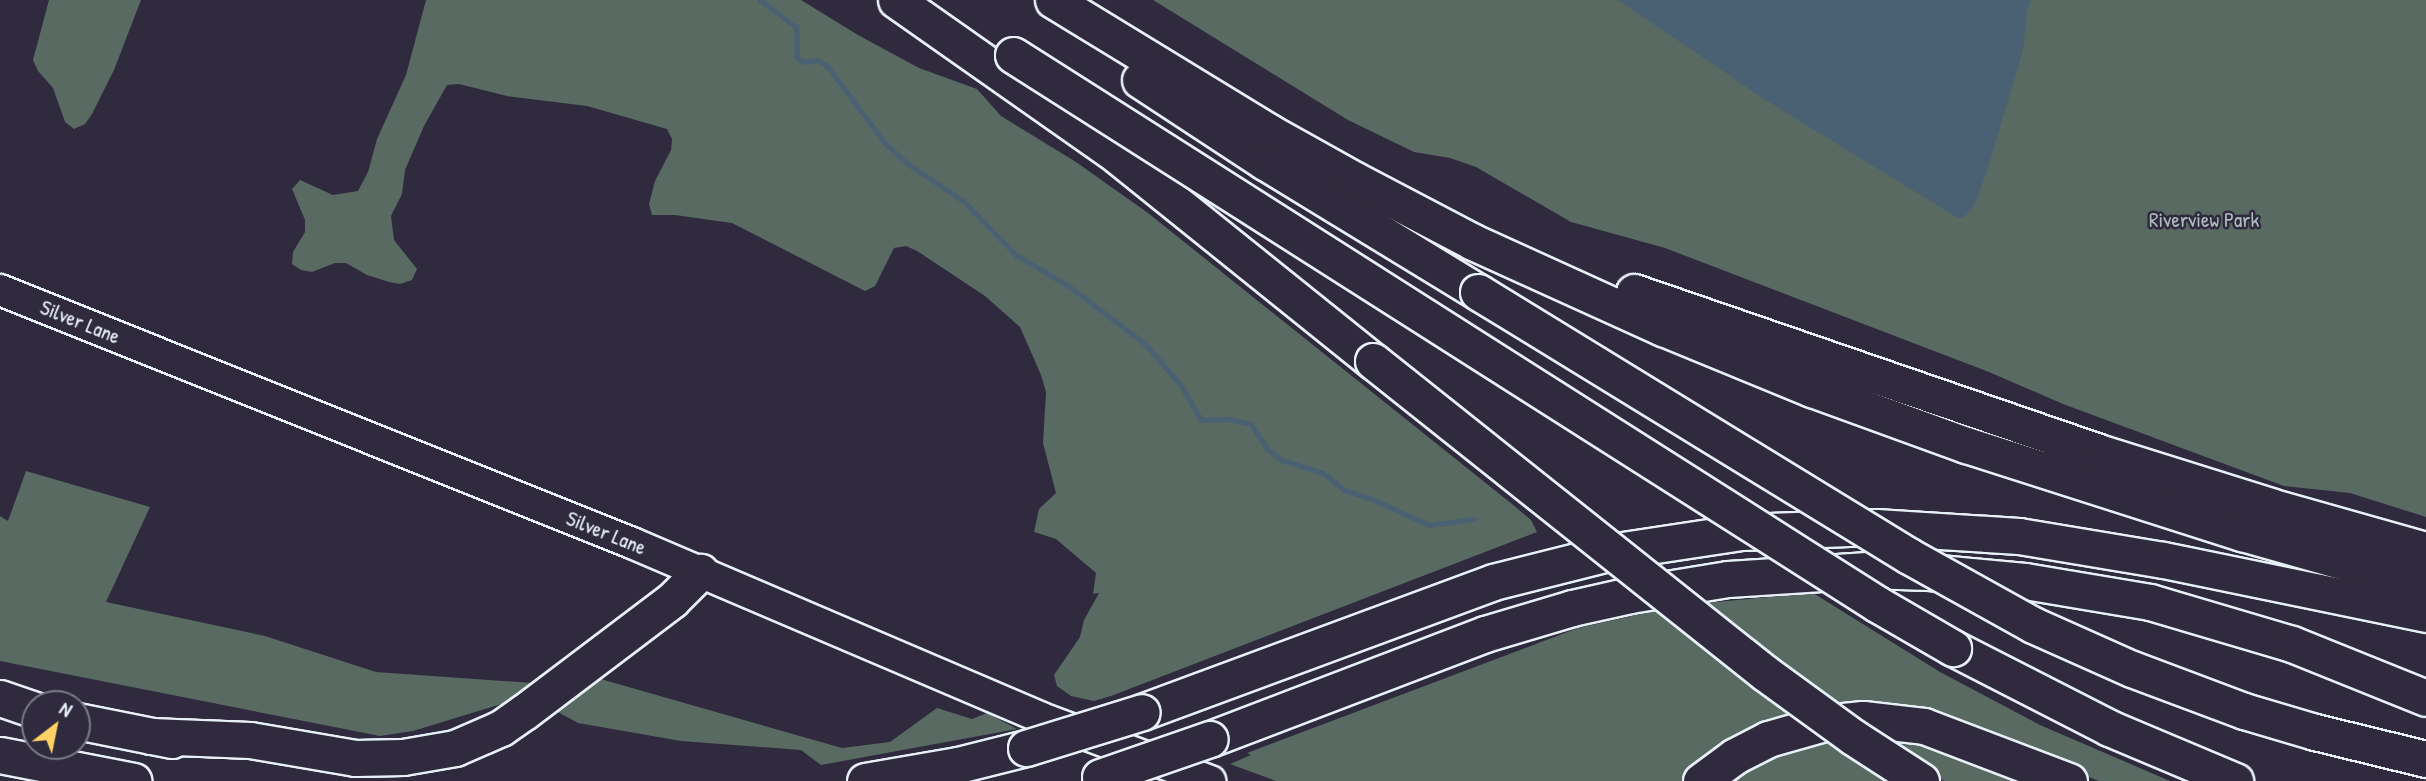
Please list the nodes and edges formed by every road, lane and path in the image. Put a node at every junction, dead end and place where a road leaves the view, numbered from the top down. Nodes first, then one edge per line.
1 (896, 0) edge
2 (926, 0) edge
3 (1027, 0) edge
4 (1053, 0) edge
5 (1007, 64) junction
6 (1402, 206) junction
7 (0, 290) edge
8 (2426, 550) edge
9 (700, 572) junction
10 (2426, 585) edge
11 (2426, 614) edge
12 (0, 698) edge
13 (2426, 698) edge
14 (0, 706) edge
15 (21, 706) edge
16 (21, 709) edge
17 (91, 724) edge
18 (151, 736) junction
19 (0, 755) edge
20 (2426, 758) edge
21 (0, 775) edge
22 (1094, 779) edge
23 (31, 781) edge
24 (134, 781) edge
25 (386, 781) edge
26 (865, 781) edge
27 (1210, 781) edge
28 (1701, 781) edge
29 (1921, 781) edge
30 (2070, 781) edge
31 (2235, 781) edge

1 - 5 highway
2 - 5 highway
3 - 20 highway, bridge
4 - 6 highway
5 - 29 highway, bridge
5 - 31 highway, bridge
6 - 8 highway
6 - 10 highway
7 - 9 main road, Silver Lane
9 - 18 highway
9 - 27 main road, Silver Lane
11 - 26 highway, bridge
12 - 15 highway
13 - 22 highway, bridge
14 - 16 highway
17 - 18 highway
18 - 25 highway
19 - 24 highway
21 - 23 highway
28 - 30 highway

